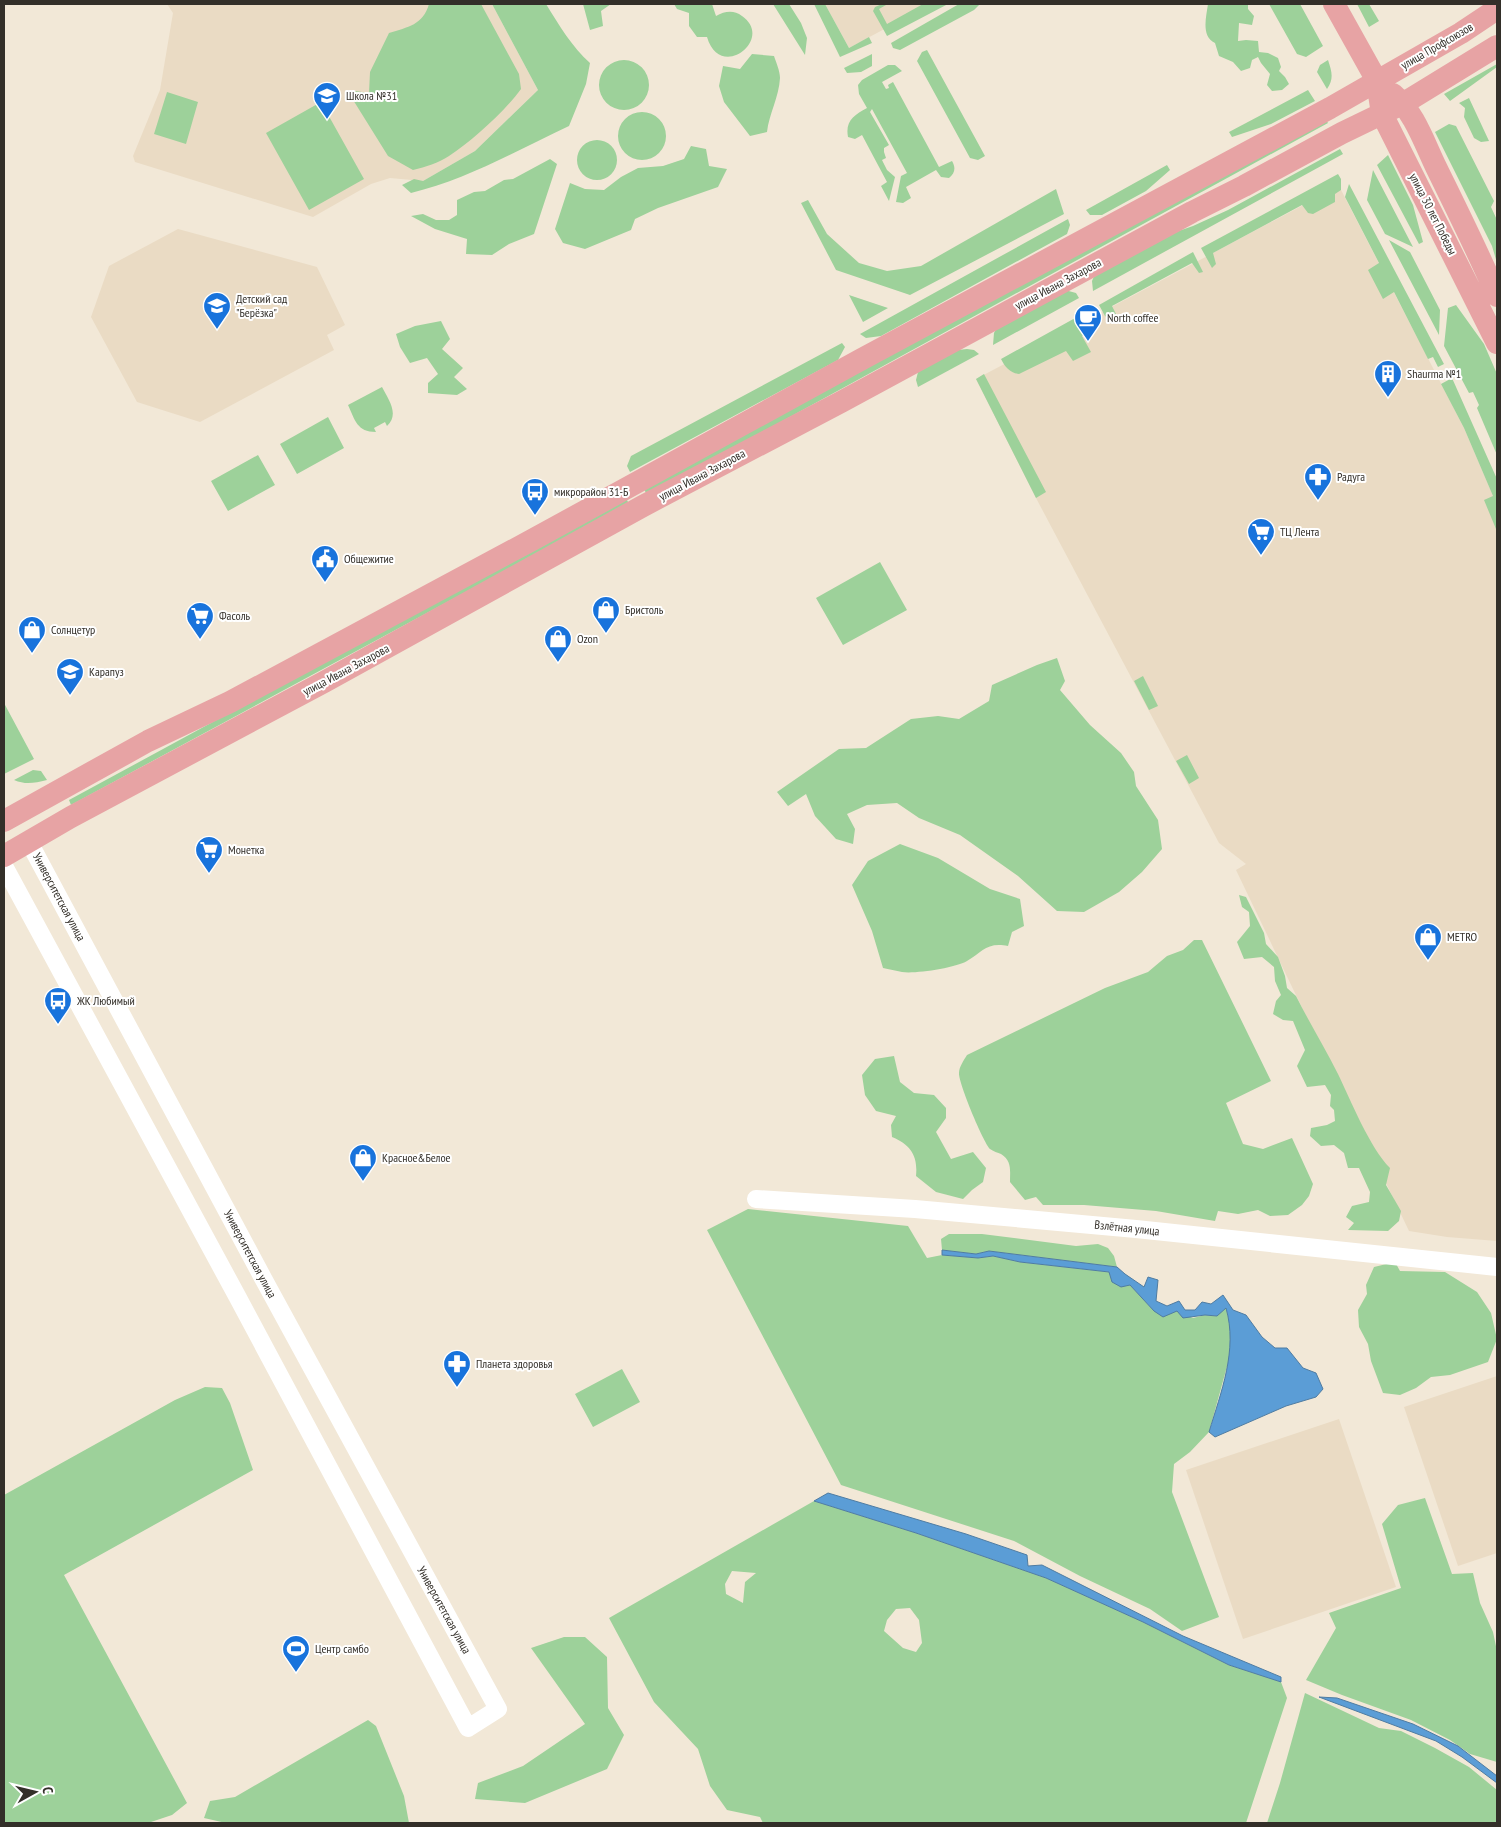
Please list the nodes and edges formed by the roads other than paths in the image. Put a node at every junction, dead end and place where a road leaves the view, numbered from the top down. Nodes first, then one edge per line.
1 (1334, 4) edge
2 (1497, 9) edge
3 (1497, 46) edge
4 (1377, 81) junction
5 (1404, 103) junction
6 (1382, 114) junction
7 (1497, 296) edge
8 (1497, 343) edge
9 (7, 812) edge
10 (29, 842) junction
11 (4, 856) edge
12 (4, 866) edge
13 (756, 1199) dead end
14 (1497, 1267) edge

1 - 4 main road, улица 30 лет Победы
2 - 4 main road, улица Профсоюзов
3 - 5 main road
4 - 5 main road, улица 30 лет Победы
4 - 6 main road, улица 30 лет Победы
4 - 9 main road, улица Ивана Захарова
5 - 6 main road, улица Ивана Захарова
5 - 7 main road, улица 30 лет Победы
6 - 8 main road, улица 30 лет Победы
6 - 10 main road, улица Ивана Захарова
9 - 10 main road, Университетская улица
10 - 11 main road, улица Ивана Захарова
10 - 12 street, Университетская улица
13 - 14 street, Взлётная улица

